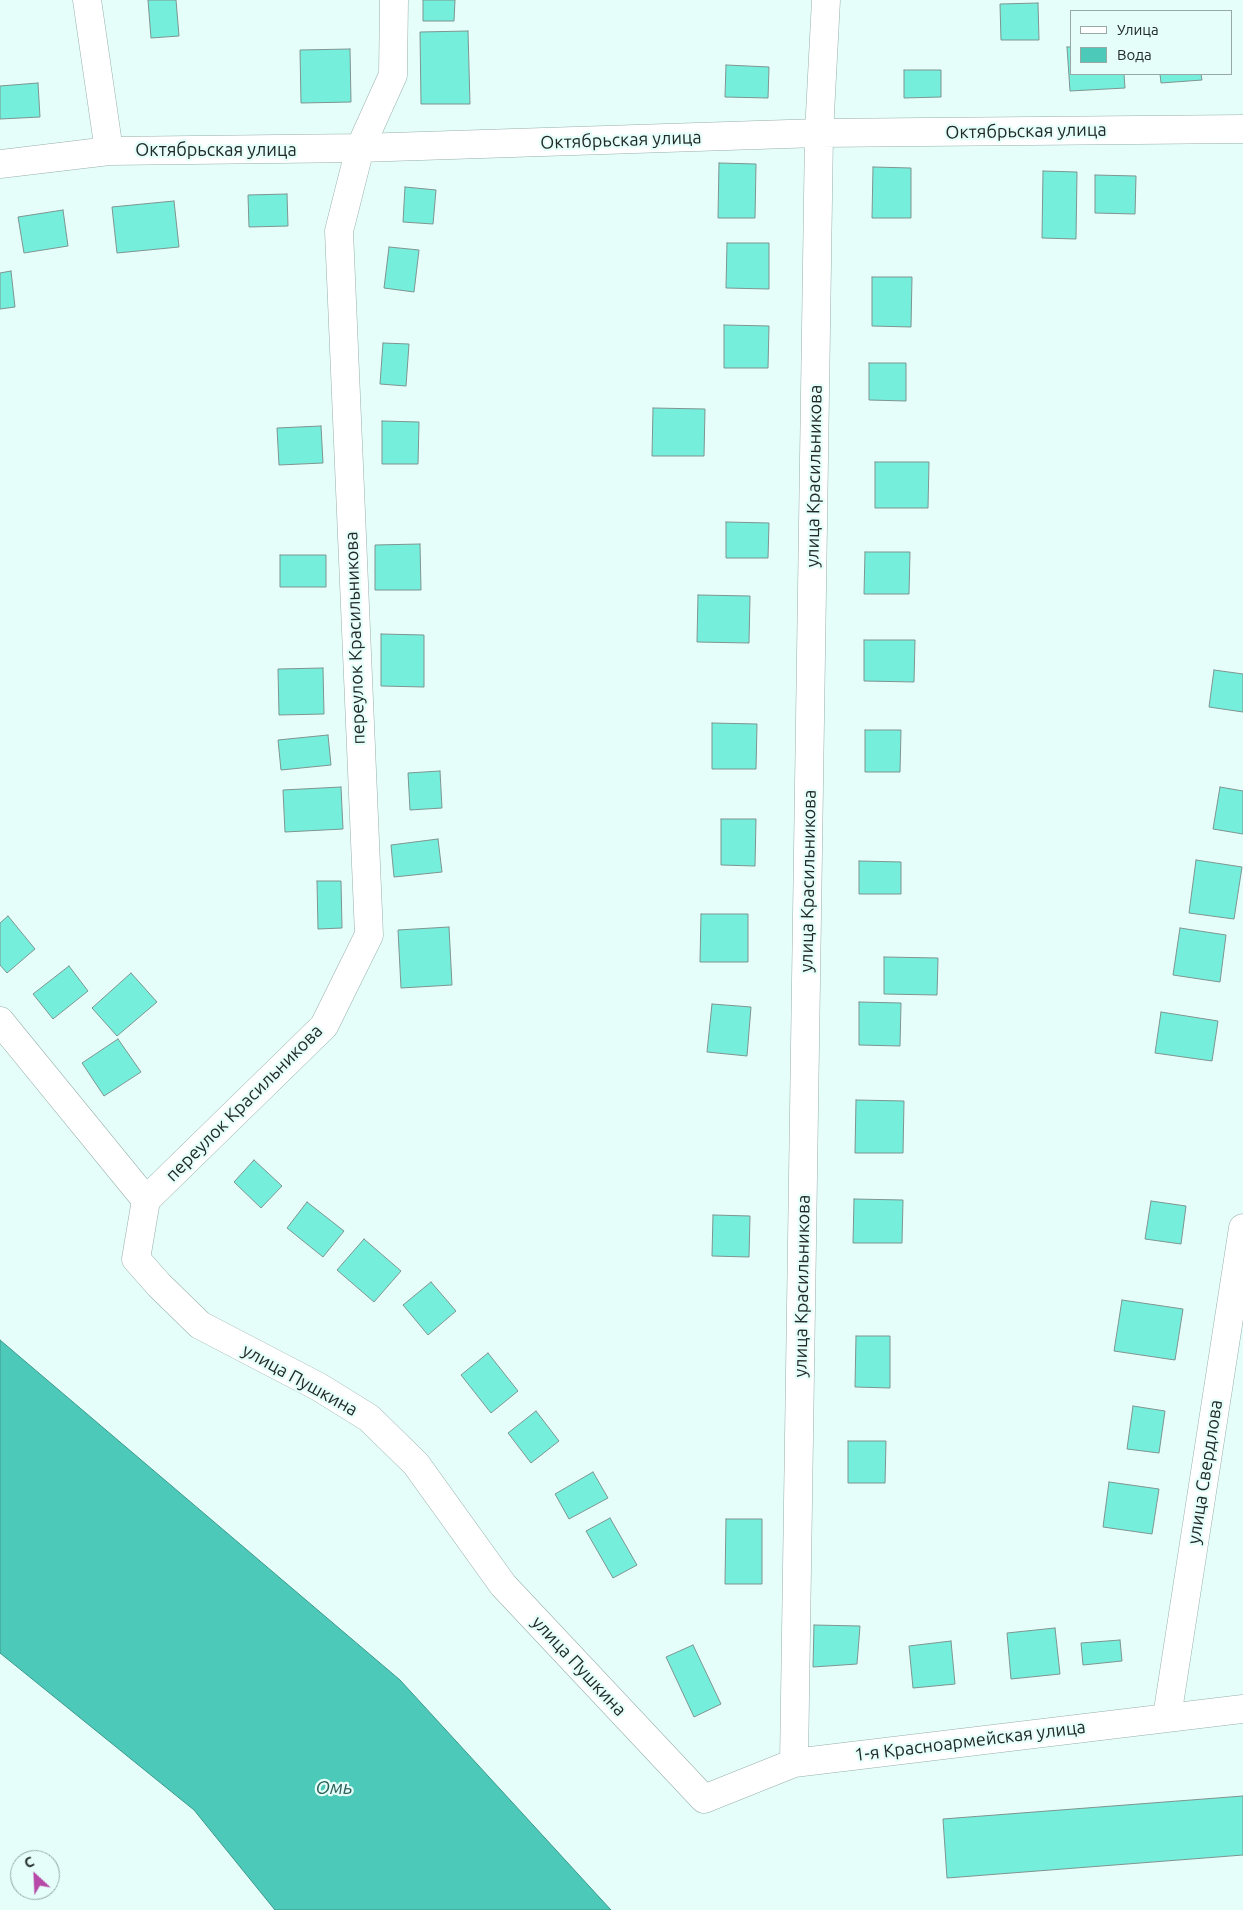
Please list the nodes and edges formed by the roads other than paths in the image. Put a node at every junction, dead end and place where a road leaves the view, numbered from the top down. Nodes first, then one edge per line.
1 (88, 0) edge
2 (394, 0) edge
3 (826, 0) edge
4 (1243, 129) edge
5 (819, 133) junction
6 (360, 148) junction
7 (109, 151) junction
8 (0, 164) edge
9 (0, 1021) edge
10 (146, 1200) junction
11 (1243, 1228) edge
12 (1243, 1709) edge
13 (1168, 1716) junction
14 (794, 1763) junction
15 (704, 1799) joint

1 - 7 street
2 - 6 street, переулок Красильникова
3 - 5 street, улица Красильникова
4 - 5 street, Октябрьская улица
5 - 6 street, Октябрьская улица
5 - 14 street, улица Красильникова
6 - 7 street, Октябрьская улица
6 - 10 street, переулок Красильникова
7 - 8 street, Октябрьская улица
9 - 10 street
10 - 15 street, улица Пушкина
11 - 13 street, улица Свердлова
12 - 13 street, 1-я Красноармейская улица
13 - 14 street, 1-я Красноармейская улица
14 - 15 street, 1-я Красноармейская улица

